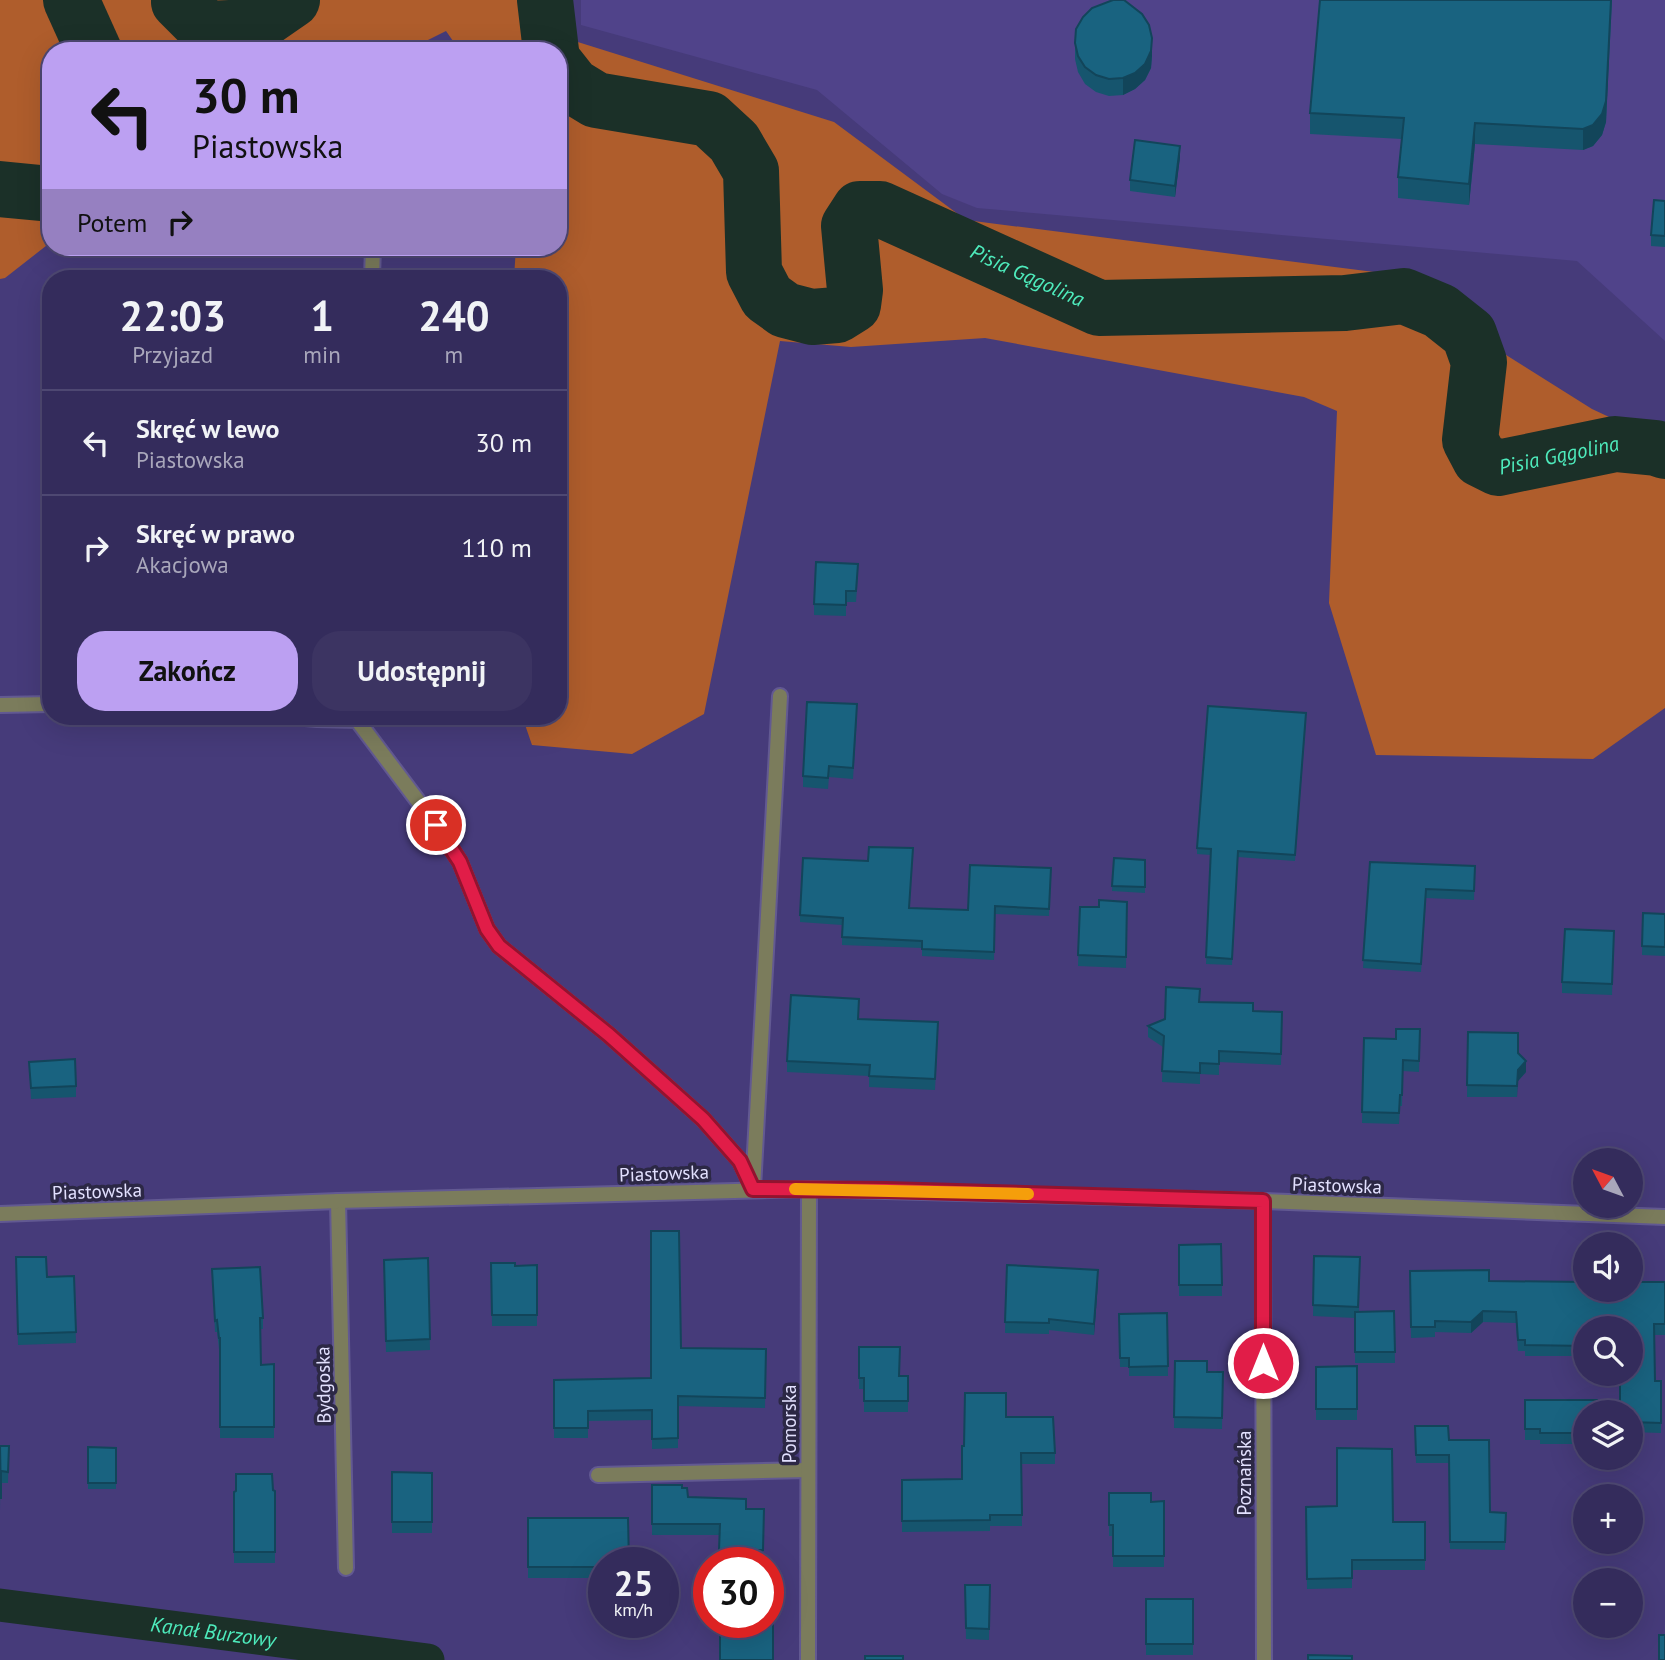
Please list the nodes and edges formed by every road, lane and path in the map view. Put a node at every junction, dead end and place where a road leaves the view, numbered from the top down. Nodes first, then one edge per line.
1 (780, 696) dead end
2 (0, 705) edge
3 (42, 705) edge
4 (364, 725) edge
5 (753, 1189) junction
6 (809, 1189) junction
7 (338, 1201) junction
8 (1263, 1201) junction
9 (0, 1214) edge
10 (1665, 1217) edge
11 (808, 1470) junction
12 (598, 1475) dead end
13 (346, 1568) dead end
14 (808, 1660) edge
15 (1264, 1660) edge

1 - 5 street
2 - 3 street
4 - 5 street
5 - 6 street, Piastowska
5 - 7 street, Piastowska
6 - 8 street, Piastowska
6 - 11 street, Pomorska
7 - 9 street, Piastowska
7 - 13 street, Bydgoska
8 - 10 street, Piastowska
8 - 15 street, Poznańska
11 - 12 street
11 - 14 street, Pomorska

